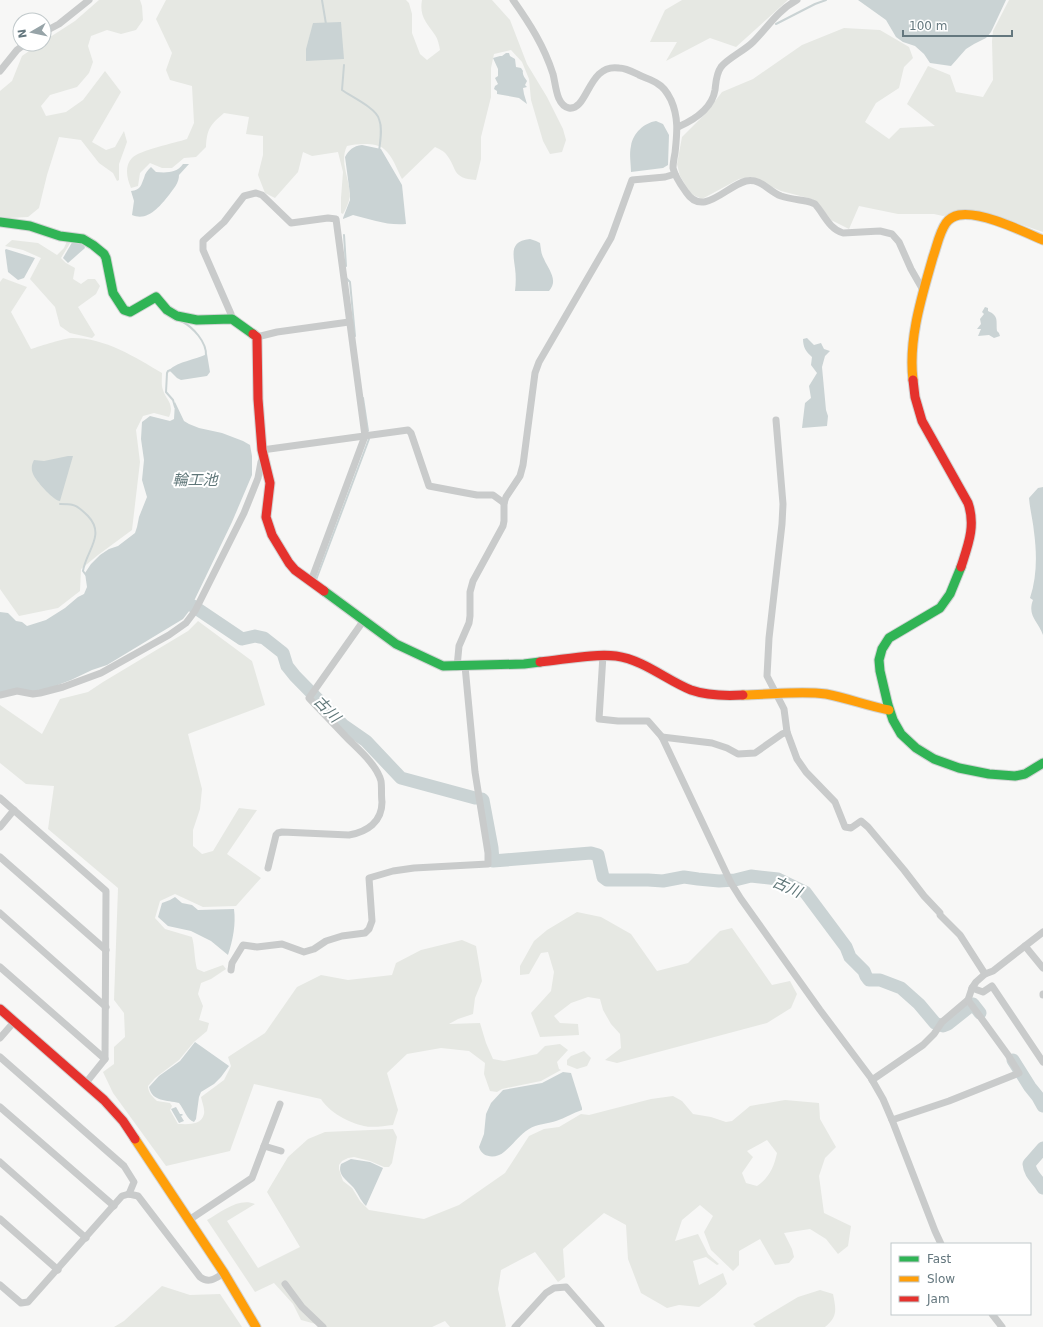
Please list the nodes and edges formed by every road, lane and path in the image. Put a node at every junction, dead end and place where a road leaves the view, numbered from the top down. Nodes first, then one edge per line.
1 (89, 0) edge
2 (513, 0) edge
3 (797, 0) edge
4 (52, 28) edge
5 (15, 52) edge
6 (0, 71) edge
7 (678, 127) junction
8 (675, 174) junction
9 (0, 222) edge
10 (1043, 240) edge
11 (923, 290) junction
12 (232, 319) junction
13 (349, 322) junction
14 (257, 337) junction
15 (776, 420) dead end
16 (365, 436) junction
17 (263, 454) junction
18 (504, 503) junction
19 (311, 581) junction
20 (364, 620) junction
21 (603, 654) junction
22 (461, 666) junction
23 (776, 693) junction
24 (0, 695) edge
25 (889, 710) junction
26 (787, 732) junction
27 (662, 737) junction
28 (1043, 763) edge
29 (0, 798) edge
30 (14, 810) junction
31 (0, 827) edge
32 (0, 857) edge
33 (268, 868) dead end
34 (0, 913) edge
35 (1043, 932) edge
36 (1025, 946) junction
37 (106, 950) junction
38 (0, 967) edge
39 (1043, 968) edge
40 (231, 970) dead end
41 (985, 974) junction
42 (972, 988) junction
43 (970, 1003) junction
44 (106, 1007) junction
45 (0, 1009) edge
46 (14, 1022) junction
47 (0, 1038) edge
48 (0, 1057) edge
49 (105, 1060) junction
50 (1043, 1062) edge
51 (872, 1080) junction
52 (85, 1084) junction
53 (280, 1104) dead end
54 (0, 1107) edge
55 (892, 1120) junction
56 (264, 1146) junction
57 (281, 1151) dead end
58 (0, 1162) edge
59 (129, 1194) junction
60 (114, 1206) junction
61 (0, 1218) edge
62 (189, 1220) junction
63 (86, 1238) junction
64 (941, 1243) edge
65 (58, 1270) junction
66 (224, 1273) junction
67 (284, 1284) dead end
68 (0, 1285) edge
69 (993, 1315) edge
70 (256, 1327) edge
71 (323, 1327) edge
72 (515, 1327) edge
73 (601, 1327) edge
74 (1002, 1327) edge

1 - 4 street
2 - 7 street
3 - 7 street
5 - 6 street
7 - 8 street
8 - 11 street
8 - 18 street
9 - 12 street
10 - 11 street
11 - 25 street
12 - 13 street
12 - 14 street
13 - 14 street
13 - 16 street
14 - 17 street
15 - 23 street
16 - 17 street
16 - 18 street
16 - 19 street
17 - 19 street
17 - 24 street
18 - 22 street
19 - 20 street
20 - 22 street
20 - 33 street
21 - 22 street
21 - 23 street
21 - 27 street
22 - 40 street
23 - 25 street
23 - 26 street
25 - 28 street
26 - 27 street
26 - 41 street
27 - 51 street
29 - 30 street
30 - 31 street
30 - 37 street
32 - 37 street
34 - 44 street
35 - 36 street
36 - 39 street
36 - 41 street
37 - 44 street
38 - 49 street
41 - 42 street
42 - 43 street
42 - 50 street
43 - 51 street
43 - 55 street
44 - 49 street
45 - 46 street
46 - 47 street
46 - 52 street
48 - 59 street
49 - 52 street
51 - 55 street
52 - 62 street
53 - 56 street
54 - 60 street
55 - 64 street
56 - 57 street
56 - 62 street
58 - 63 street
59 - 60 street
59 - 66 street
60 - 63 street
61 - 65 street
62 - 66 street
63 - 65 street
65 - 68 street
66 - 70 street
67 - 71 street
69 - 74 street
72 - 73 street

